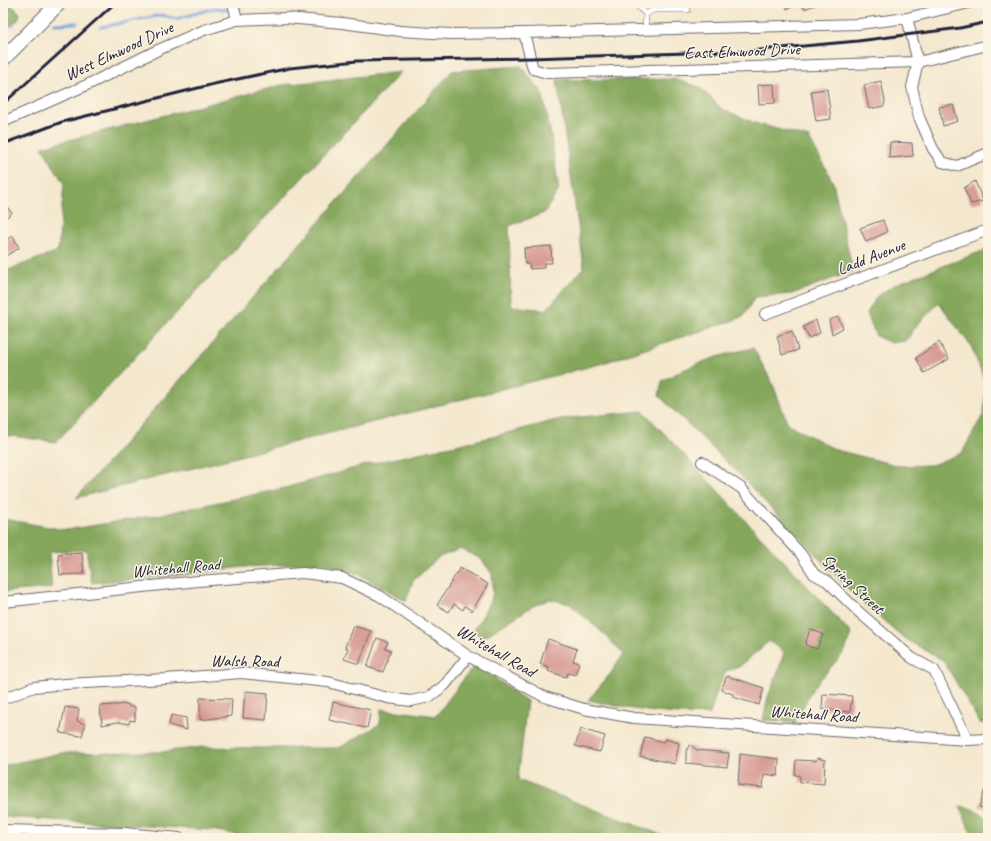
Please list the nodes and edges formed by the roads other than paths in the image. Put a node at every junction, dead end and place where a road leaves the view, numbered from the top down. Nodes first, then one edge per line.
1 (59, 3) edge
2 (233, 3) edge
3 (635, 3) edge
4 (687, 3) edge
5 (969, 3) edge
6 (949, 5) edge
7 (646, 14) junction
8 (907, 18) junction
9 (237, 20) junction
10 (645, 30) junction
11 (524, 33) junction
12 (988, 44) edge
13 (3, 59) edge
14 (918, 62) junction
15 (3, 122) edge
16 (988, 153) edge
17 (988, 230) edge
18 (765, 314) dead end
19 (702, 462) dead end
20 (3, 602) edge
21 (468, 656) junction
22 (3, 699) edge
23 (988, 738) edge
24 (968, 740) junction
25 (3, 830) edge
26 (178, 838) edge

1 - 13 main road
2 - 9 street
3 - 7 lane
4 - 7 lane
5 - 6 street, West Elmwood Drive
6 - 8 street, West Elmwood Drive
7 - 10 lane
8 - 10 street, West Elmwood Drive
8 - 14 street
9 - 11 street, West Elmwood Drive
9 - 15 street, West Elmwood Drive
10 - 11 street, West Elmwood Drive
11 - 14 street, East Elmwood Drive
12 - 14 street, East Elmwood Drive
14 - 16 street
17 - 18 street, Ladd Avenue
19 - 24 street, Spring Street
20 - 21 street, Whitehall Road
21 - 22 street, Walsh Road
21 - 24 street, Whitehall Road
23 - 24 street, Whitehall Road
25 - 26 street

